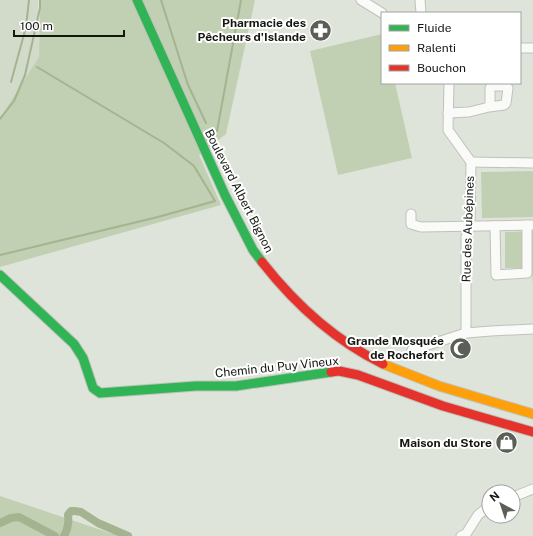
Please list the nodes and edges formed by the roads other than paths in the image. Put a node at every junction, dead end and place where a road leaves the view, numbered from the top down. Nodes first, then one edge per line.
1 (139, 0) edge
2 (361, 0) edge
3 (420, 0) edge
4 (381, 12) edge
5 (421, 12) edge
6 (521, 48) edge
7 (533, 48) edge
8 (449, 84) edge
9 (490, 106) dead end
10 (448, 114) junction
11 (471, 162) junction
12 (533, 163) edge
13 (411, 214) dead end
14 (530, 225) edge
15 (495, 226) junction
16 (470, 227) junction
17 (0, 275) edge
18 (533, 330) edge
19 (466, 333) junction
20 (412, 350) dead end
21 (533, 414) edge
22 (533, 432) edge
23 (533, 490) edge
24 (521, 494) edge
25 (481, 513) edge
26 (461, 536) edge

1 - 21 main road, Boulevard Albert Bignon
2 - 4 street
3 - 5 street
6 - 7 street
8 - 10 street, Rue des Aubépines
9 - 10 street
10 - 11 street, Rue des Aubépines
11 - 12 street
11 - 16 street, Rue des Aubépines
13 - 16 street
14 - 15 street
14 - 15 street
15 - 16 street
16 - 19 street, Rue des Aubépines
17 - 22 main road, Chemin du Puy Vineux
18 - 19 street
19 - 20 street
23 - 24 street
25 - 26 street

